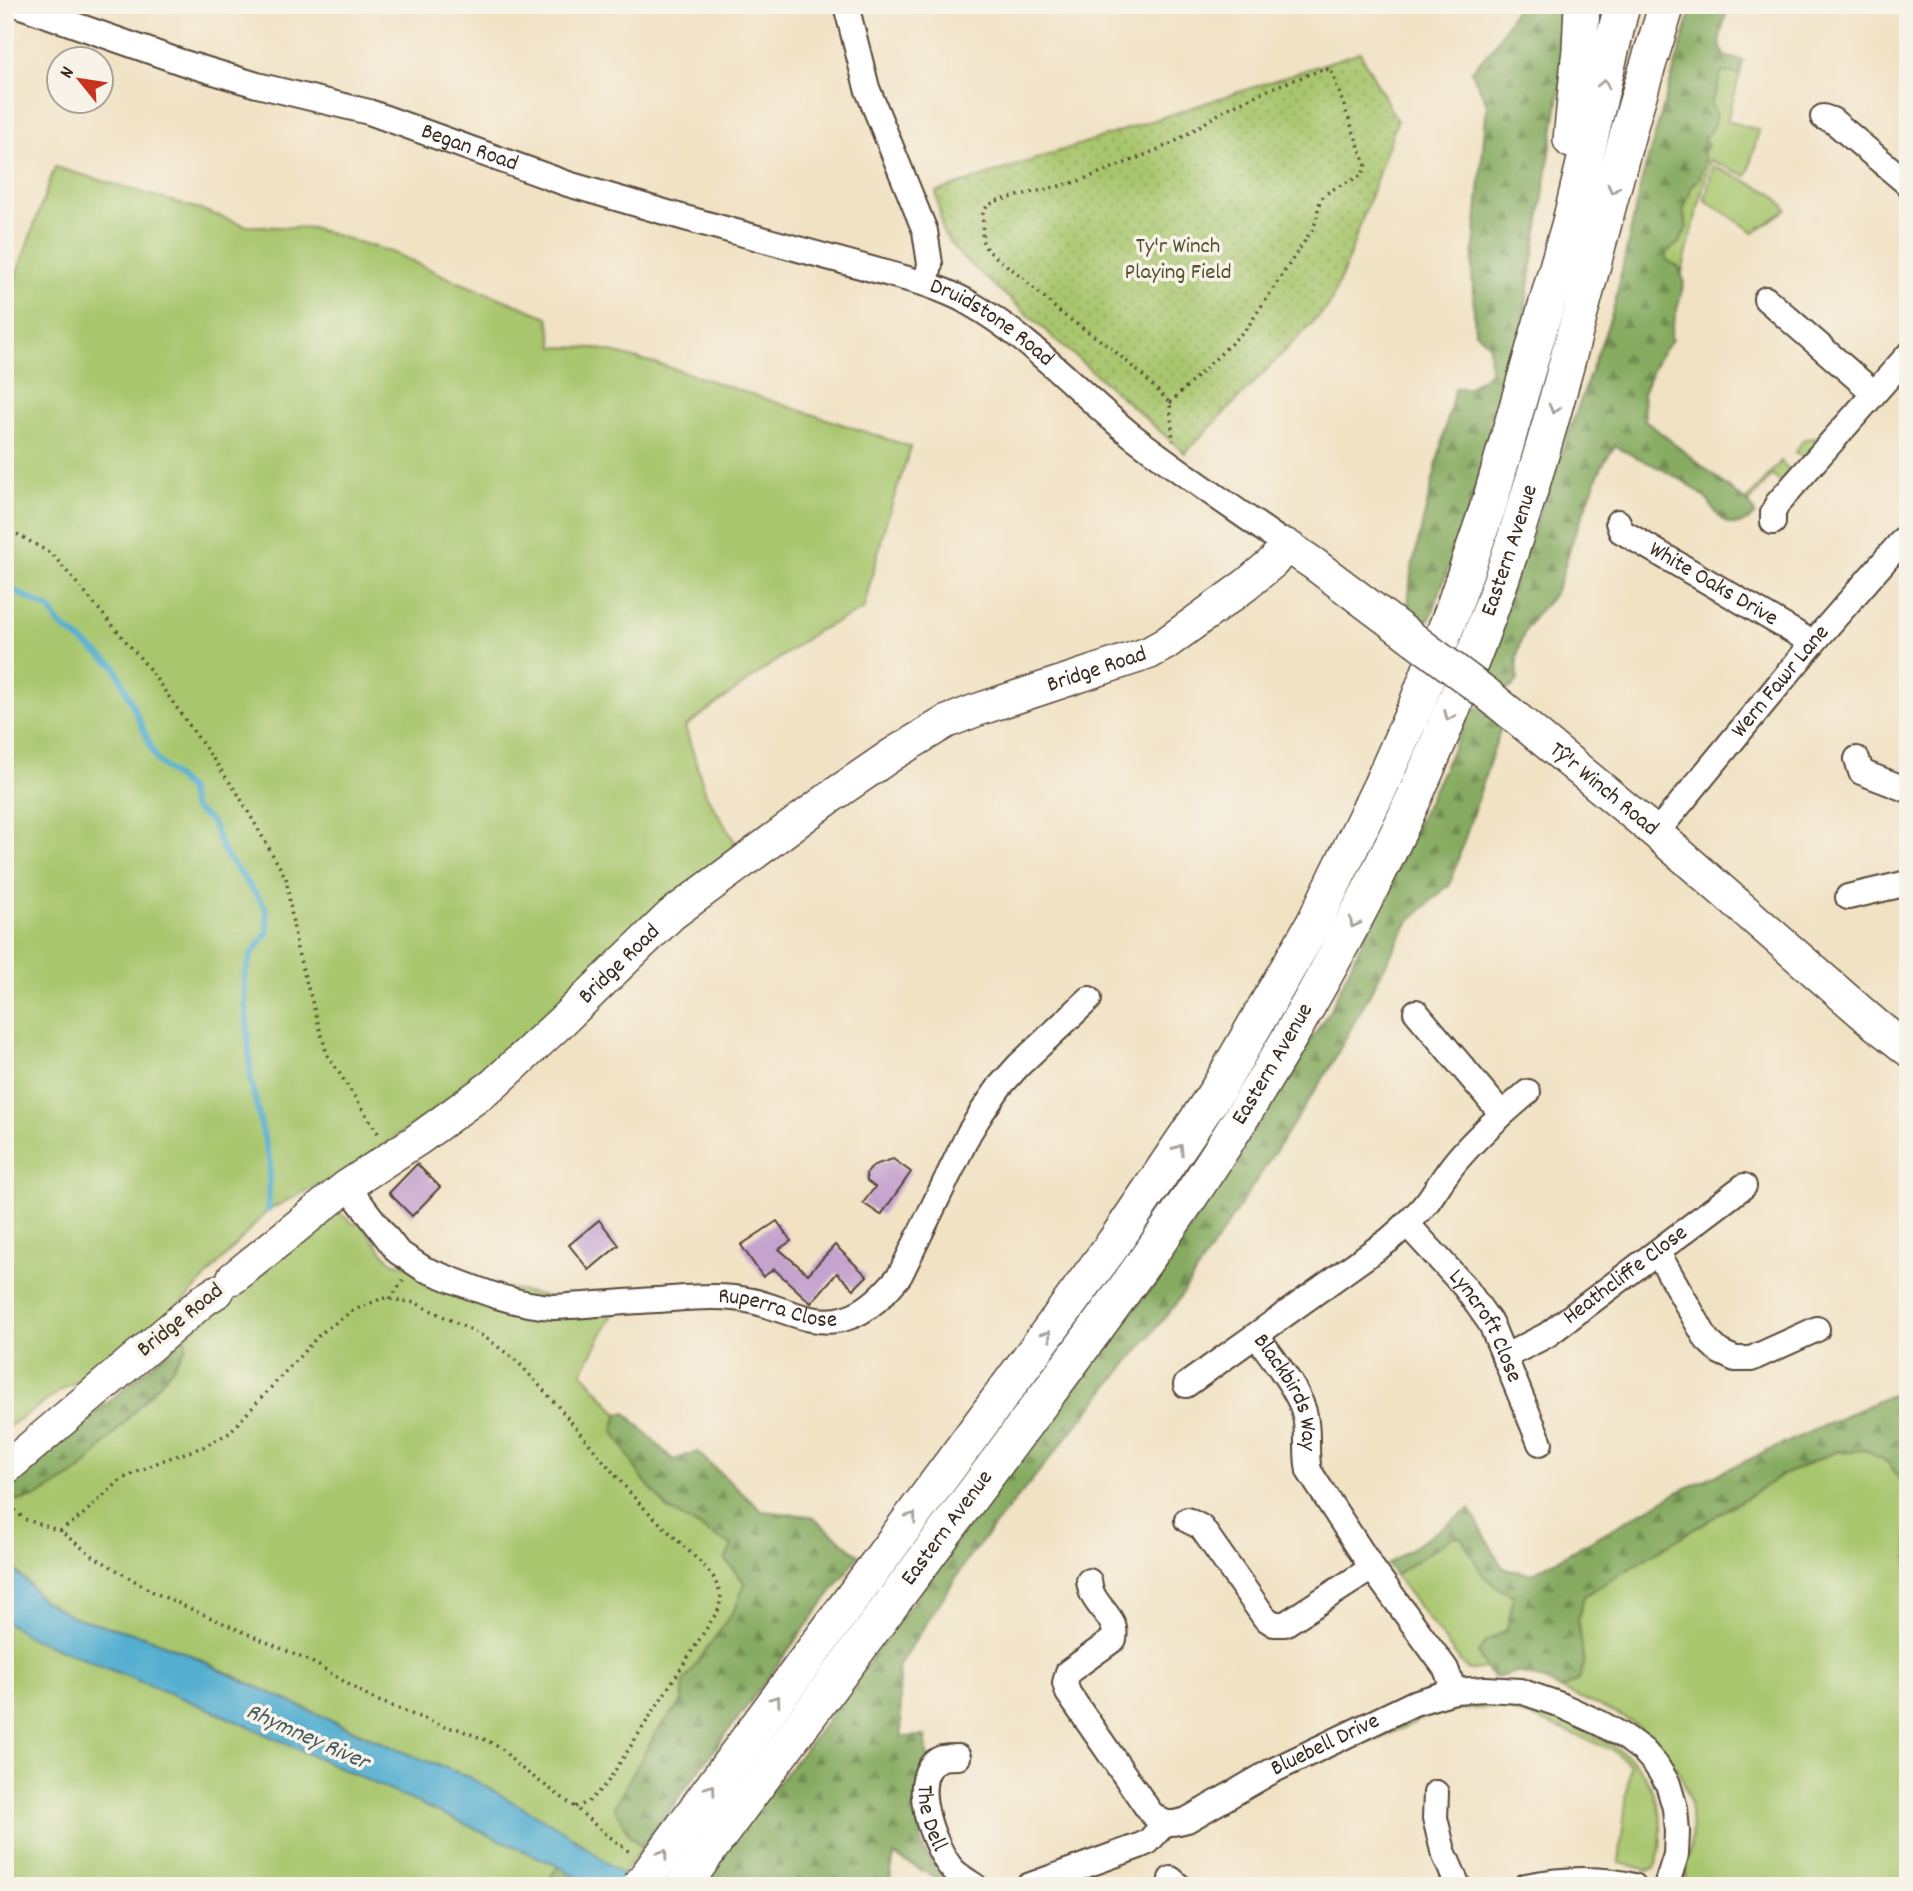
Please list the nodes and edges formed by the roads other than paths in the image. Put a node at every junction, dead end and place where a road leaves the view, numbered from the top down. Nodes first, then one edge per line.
1 (18, 5) edge
2 (846, 5) edge
3 (1582, 5) edge
4 (1622, 5) edge
5 (1656, 5) edge
6 (1667, 5) edge
7 (1824, 117) dead end
8 (1631, 123) junction
9 (1908, 184) edge
10 (926, 284) junction
11 (1551, 293) junction
12 (1766, 299) dead end
13 (1908, 355) edge
14 (1874, 393) junction
15 (1618, 522) dead end
16 (1773, 522) dead end
17 (1908, 534) edge
18 (1286, 545) junction
19 (1813, 643) junction
20 (1857, 759) dead end
21 (1908, 790) edge
22 (1656, 833) junction
23 (1908, 883) edge
24 (1848, 897) dead end
25 (1088, 999) dead end
26 (1416, 1012) dead end
27 (1908, 1050) edge
28 (1528, 1092) dead end
29 (1502, 1114) junction
30 (346, 1186) junction
31 (1744, 1186) dead end
32 (1407, 1224) junction
33 (1658, 1253) junction
34 (1817, 1329) dead end
35 (1257, 1336) junction
36 (1504, 1357) junction
37 (1186, 1385) dead end
38 (1540, 1443) dead end
39 (5, 1469) edge
40 (1187, 1520) dead end
41 (1372, 1568) junction
42 (1089, 1581) dead end
43 (1454, 1691) junction
44 (958, 1757) dead end
45 (1436, 1793) dead end
46 (1165, 1823) junction
47 (640, 1871) edge
48 (683, 1886) edge
49 (975, 1886) edge
50 (1028, 1886) edge
51 (1458, 1886) edge
52 (1526, 1886) edge
53 (1634, 1886) edge
54 (1666, 1886) edge

1 - 10 street, Began Road
2 - 10 street, Druidstone Road
3 - 11 highway
11 -> 4 highway
5 - 8 highway
6 - 8 highway
7 - 9 street
8 -> 48 highway, Eastern Avenue, bridge
10 - 18 street, Druidstone Road
47 -> 11 highway, Eastern Avenue, bridge
12 - 14 street
13 - 14 street
14 - 16 street
15 - 19 street, White Oaks Drive
17 - 19 street, Wern Fawr Lane
18 - 22 main road, Tŷ'r Winch Road, bridge
18 - 30 main road, Bridge Road
19 - 22 street, Wern Fawr Lane
20 - 21 street
22 - 27 main road, Tŷ'r Winch Road
23 - 24 street
25 - 30 street, Ruperra Close
26 - 29 street
28 - 29 street, Blackbirds Way
29 - 32 street, Blackbirds Way
30 - 39 main road, Bridge Road
31 - 33 street, Heathcliffe Close
32 - 35 street, Blackbirds Way
32 - 36 street, Lyncroft Close
33 - 34 street
33 - 36 street, Heathcliffe Close
35 - 37 street
35 - 41 street, Blackbirds Way
36 - 38 street, Lyncroft Close
40 - 41 street
41 - 43 street, Blackbirds Way
42 - 46 street
43 - 46 street, Bluebell Drive
43 - 54 street, Bluebell Drive
44 - 49 street, The Dell
45 - 51 street
46 - 50 street
52 - 53 street

